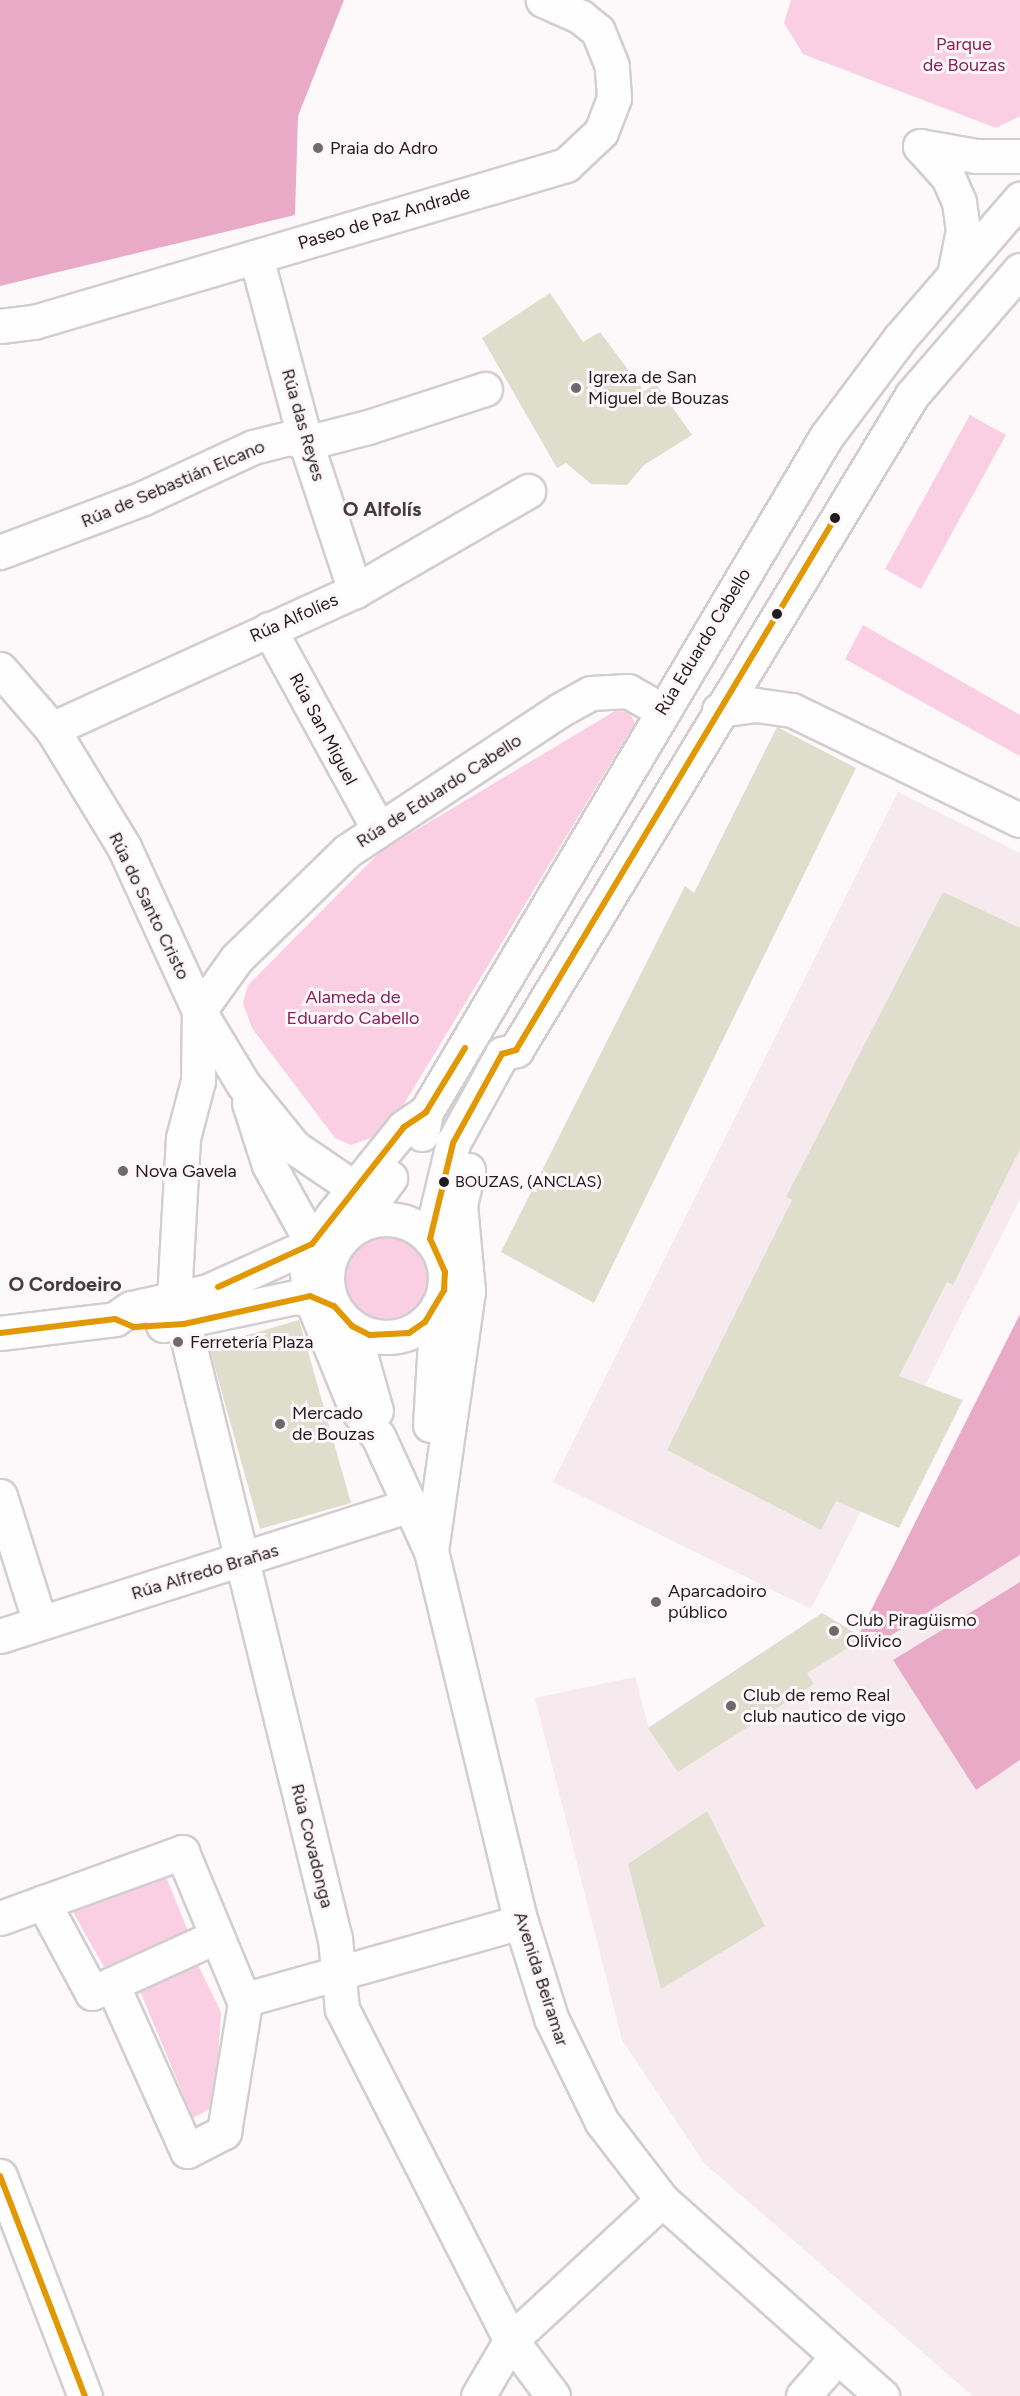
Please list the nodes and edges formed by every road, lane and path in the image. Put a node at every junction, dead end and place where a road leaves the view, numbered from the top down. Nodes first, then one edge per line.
1 (547, 2) edge
2 (1020, 156) edge
3 (1020, 199) edge
4 (256, 257) junction
5 (1020, 270) edge
6 (954, 275) junction
7 (0, 326) edge
8 (485, 389) dead end
9 (306, 442) junction
10 (528, 492) dead end
11 (0, 552) edge
12 (355, 591) junction
13 (269, 629) junction
14 (0, 669) edge
15 (718, 710) junction
16 (663, 711) junction
17 (52, 729) junction
18 (1020, 820) edge
19 (378, 828) junction
20 (199, 1011) junction
21 (516, 1050) junction
22 (243, 1084) junction
23 (364, 1194) junction
24 (352, 1229) junction
25 (418, 1231) junction
26 (327, 1289) junction
27 (437, 1307) junction
28 (179, 1312) junction
29 (0, 1333) edge
30 (378, 1436) junction
31 (440, 1468) junction
32 (0, 1496) edge
33 (408, 1506) junction
34 (431, 1551) junction
35 (243, 1562) junction
36 (40, 1623) junction
37 (0, 1636) edge
38 (43, 1902) junction
39 (0, 1918) edge
40 (521, 1922) junction
41 (217, 1936) junction
42 (339, 1972) junction
43 (112, 1984) junction
44 (245, 2002) junction
45 (0, 2176) edge
46 (662, 2200) junction
47 (511, 2340) junction
48 (837, 2357) junction
49 (85, 2396) edge
50 (477, 2396) edge
51 (553, 2396) edge
52 (803, 2396) edge
53 (882, 2396) edge

1 - 4 street, Paseo de Paz Andrade
2 - 6 street
3 - 6 street, Rúa Eduardo Cabello
4 - 7 street, Paseo de Paz Andrade
4 - 9 street, Rúa das Reyes
5 - 15 street
6 - 16 street, Rúa Eduardo Cabello
8 - 9 street, Rúa de Sebastián Elcano
9 - 11 street, Rúa de Sebastián Elcano
9 - 12 street, Rúa das Reyes
10 - 12 street, Rúa Alfolíes
12 - 13 street, Rúa Alfolíes
13 - 17 street, Rúa Alfolíes
13 - 19 street, Rúa San Miguel
14 - 17 street, Rúa do Santo Cristo
15 - 18 street
15 - 21 street
16 - 19 street, Rúa de Eduardo Cabello
16 - 23 street, Rúa Eduardo Cabello
17 - 20 street, Rúa do Santo Cristo
19 - 20 street, Rúa de Eduardo Cabello
20 - 22 street, Rúa do Santo Cristo
20 - 28 street
21 - 25 street
21 - 31 street
22 - 23 street, Rúa do Santo Cristo
22 - 26 street, Rúa do Santo Cristo
23 - 24 street, Rúa Eduardo Cabello
23 - 25 street, Rúa do Santo Cristo
23 - 26 street, Rúa Eduardo Cabello
24 - 25 street
24 - 26 street, Rúa Eduardo Cabello
25 - 27 street, Avenida Beiramar
26 - 27 street
26 - 28 street
26 - 28 street
26 - 30 street, Avenida Beiramar
26 - 30 street, Avenida Beiramar
27 - 31 street, Avenida Beiramar
28 - 29 street
28 - 35 street, Rúa Covadonga
30 - 33 street, Avenida Beiramar
31 - 34 street, Avenida Beiramar
32 - 36 street
33 - 34 street, Avenida Beiramar
33 - 35 street, Rúa Alfredo Brañas
34 - 40 street, Avenida Beiramar
35 - 36 street, Rúa Alfredo Brañas
35 - 42 street, Rúa Covadonga
36 - 37 street, Rúa Alfredo Brañas
38 - 39 street
38 - 41 street
38 - 43 street
40 - 42 street
40 - 46 street, Avenida Beiramar
41 - 43 street
41 - 44 street
42 - 44 street
42 - 47 street, Rúa Covadonga
43 - 44 street
45 - 49 street
46 - 47 street
46 - 48 street, Avenida Beiramar
47 - 50 street
47 - 51 street, Rúa Covadonga
48 - 52 street
48 - 53 street, Avenida Beiramar

